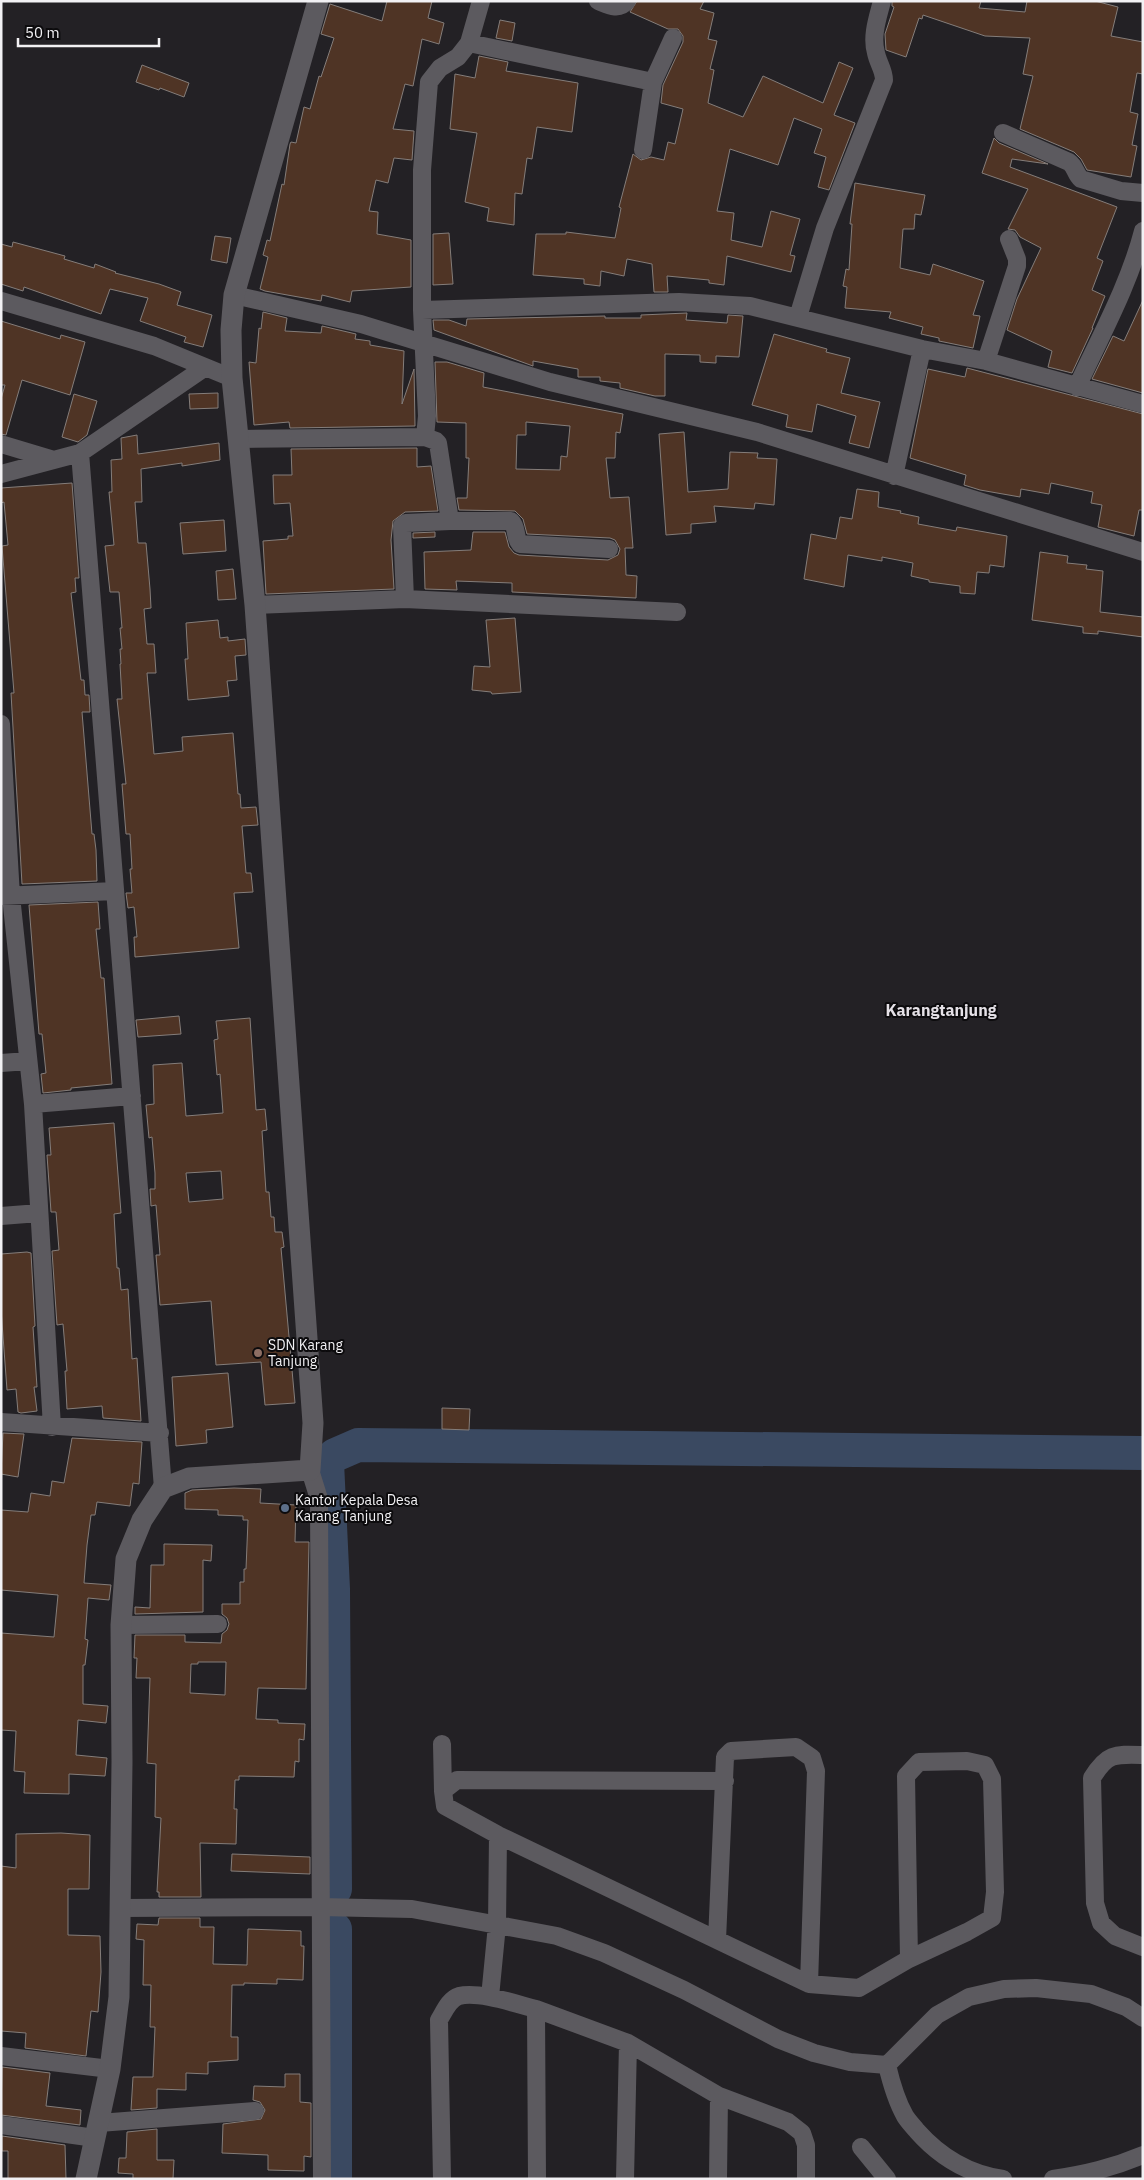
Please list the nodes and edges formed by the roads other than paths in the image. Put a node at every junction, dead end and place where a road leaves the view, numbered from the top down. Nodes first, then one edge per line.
1 (318, 1) edge
2 (481, 1) edge
3 (598, 1) edge
4 (628, 1) edge
5 (882, 1) edge
6 (673, 38) dead end
7 (469, 42) junction
8 (653, 82) junction
9 (1003, 133) dead end
10 (643, 150) dead end
11 (1143, 193) edge
12 (1143, 231) edge
13 (1009, 239) dead end
14 (1140, 251) edge
15 (234, 295) junction
16 (1, 301) edge
17 (422, 310) junction
18 (798, 317) junction
19 (423, 344) junction
20 (922, 349) junction
21 (986, 361) junction
22 (204, 368) junction
23 (232, 378) junction
24 (1077, 387) junction
25 (1143, 404) edge
26 (426, 437) junction
27 (239, 439) junction
28 (1, 444) edge
29 (80, 453) junction
30 (51, 459) junction
31 (1, 474) edge
32 (894, 476) junction
33 (450, 521) junction
34 (608, 549) dead end
35 (1143, 552) edge
36 (405, 599) junction
37 (255, 605) junction
38 (677, 612) dead end
39 (1, 724) edge
40 (115, 890) junction
41 (6, 896) edge
42 (28, 1061) junction
43 (1, 1063) edge
44 (132, 1096) junction
45 (33, 1104) junction
46 (39, 1213) junction
47 (1, 1216) edge
48 (1, 1422) edge
49 (52, 1427) junction
50 (160, 1433) junction
51 (310, 1470) junction
52 (163, 1488) junction
53 (218, 1624) dead end
54 (121, 1625) junction
55 (442, 1744) dead end
56 (1143, 1755) edge
57 (724, 1781) junction
58 (443, 1791) junction
59 (498, 1834) junction
60 (320, 1907) junction
61 (120, 1908) junction
62 (497, 1925) junction
63 (717, 1940) junction
64 (1143, 1947) edge
65 (909, 1959) junction
66 (809, 1984) junction
67 (490, 1997) junction
68 (536, 2009) junction
69 (1143, 2018) edge
70 (628, 2043) junction
71 (1, 2056) edge
72 (887, 2065) junction
73 (110, 2068) junction
74 (719, 2096) junction
75 (255, 2111) dead end
76 (1, 2125) edge
77 (97, 2130) junction
78 (861, 2147) dead end
79 (1143, 2154) edge
80 (86, 2179) edge
81 (322, 2179) edge
82 (442, 2179) edge
83 (537, 2179) edge
84 (625, 2179) edge
85 (718, 2179) edge
86 (806, 2179) edge
87 (888, 2179) edge
88 (1003, 2179) edge
89 (1053, 2179) edge

1 - 15 street
2 - 7 street
3 - 4 street
5 - 18 street
6 - 8 street
7 - 8 street
7 - 17 street
8 - 10 street
9 - 11 street
12 - 14 street
13 - 21 street
14 - 24 street
15 - 19 street
15 - 23 street
16 - 22 street
17 - 18 street
17 - 19 street
18 - 20 street
19 - 26 street
19 - 32 street
20 - 21 street
20 - 32 street
21 - 24 street
22 - 23 street
22 - 29 street
23 - 27 street
24 - 25 street
26 - 27 street
26 - 33 street
27 - 37 street
28 - 30 street
29 - 30 street
29 - 40 street
30 - 31 street
32 - 35 street
33 - 34 street
33 - 36 street
36 - 37 street
36 - 38 street
37 - 51 street
39 - 41 street
40 - 41 street
40 - 44 street
41 - 42 street
42 - 43 street
42 - 45 street
44 - 45 street
44 - 50 street
45 - 46 street
46 - 47 street
46 - 49 street
48 - 49 street
49 - 50 street
50 - 52 street
51 - 52 street
51 - 60 street
52 - 54 street
53 - 54 street
54 - 61 street
55 - 58 street
56 - 64 street
57 - 58 street
57 - 63 street
57 - 66 street
58 - 59 street
59 - 62 street
59 - 63 street
60 - 61 street
60 - 62 street
60 - 81 street
61 - 73 street
62 - 67 street
62 - 72 street
63 - 66 street
65 - 65 street
65 - 66 street
67 - 68 street
67 - 82 street
68 - 70 street
68 - 83 street
69 - 72 street
70 - 74 street
70 - 84 street
71 - 73 street
72 - 88 street
73 - 77 street
74 - 85 street
74 - 86 street
75 - 77 street
76 - 77 street
77 - 80 street
78 - 87 street
79 - 89 street

